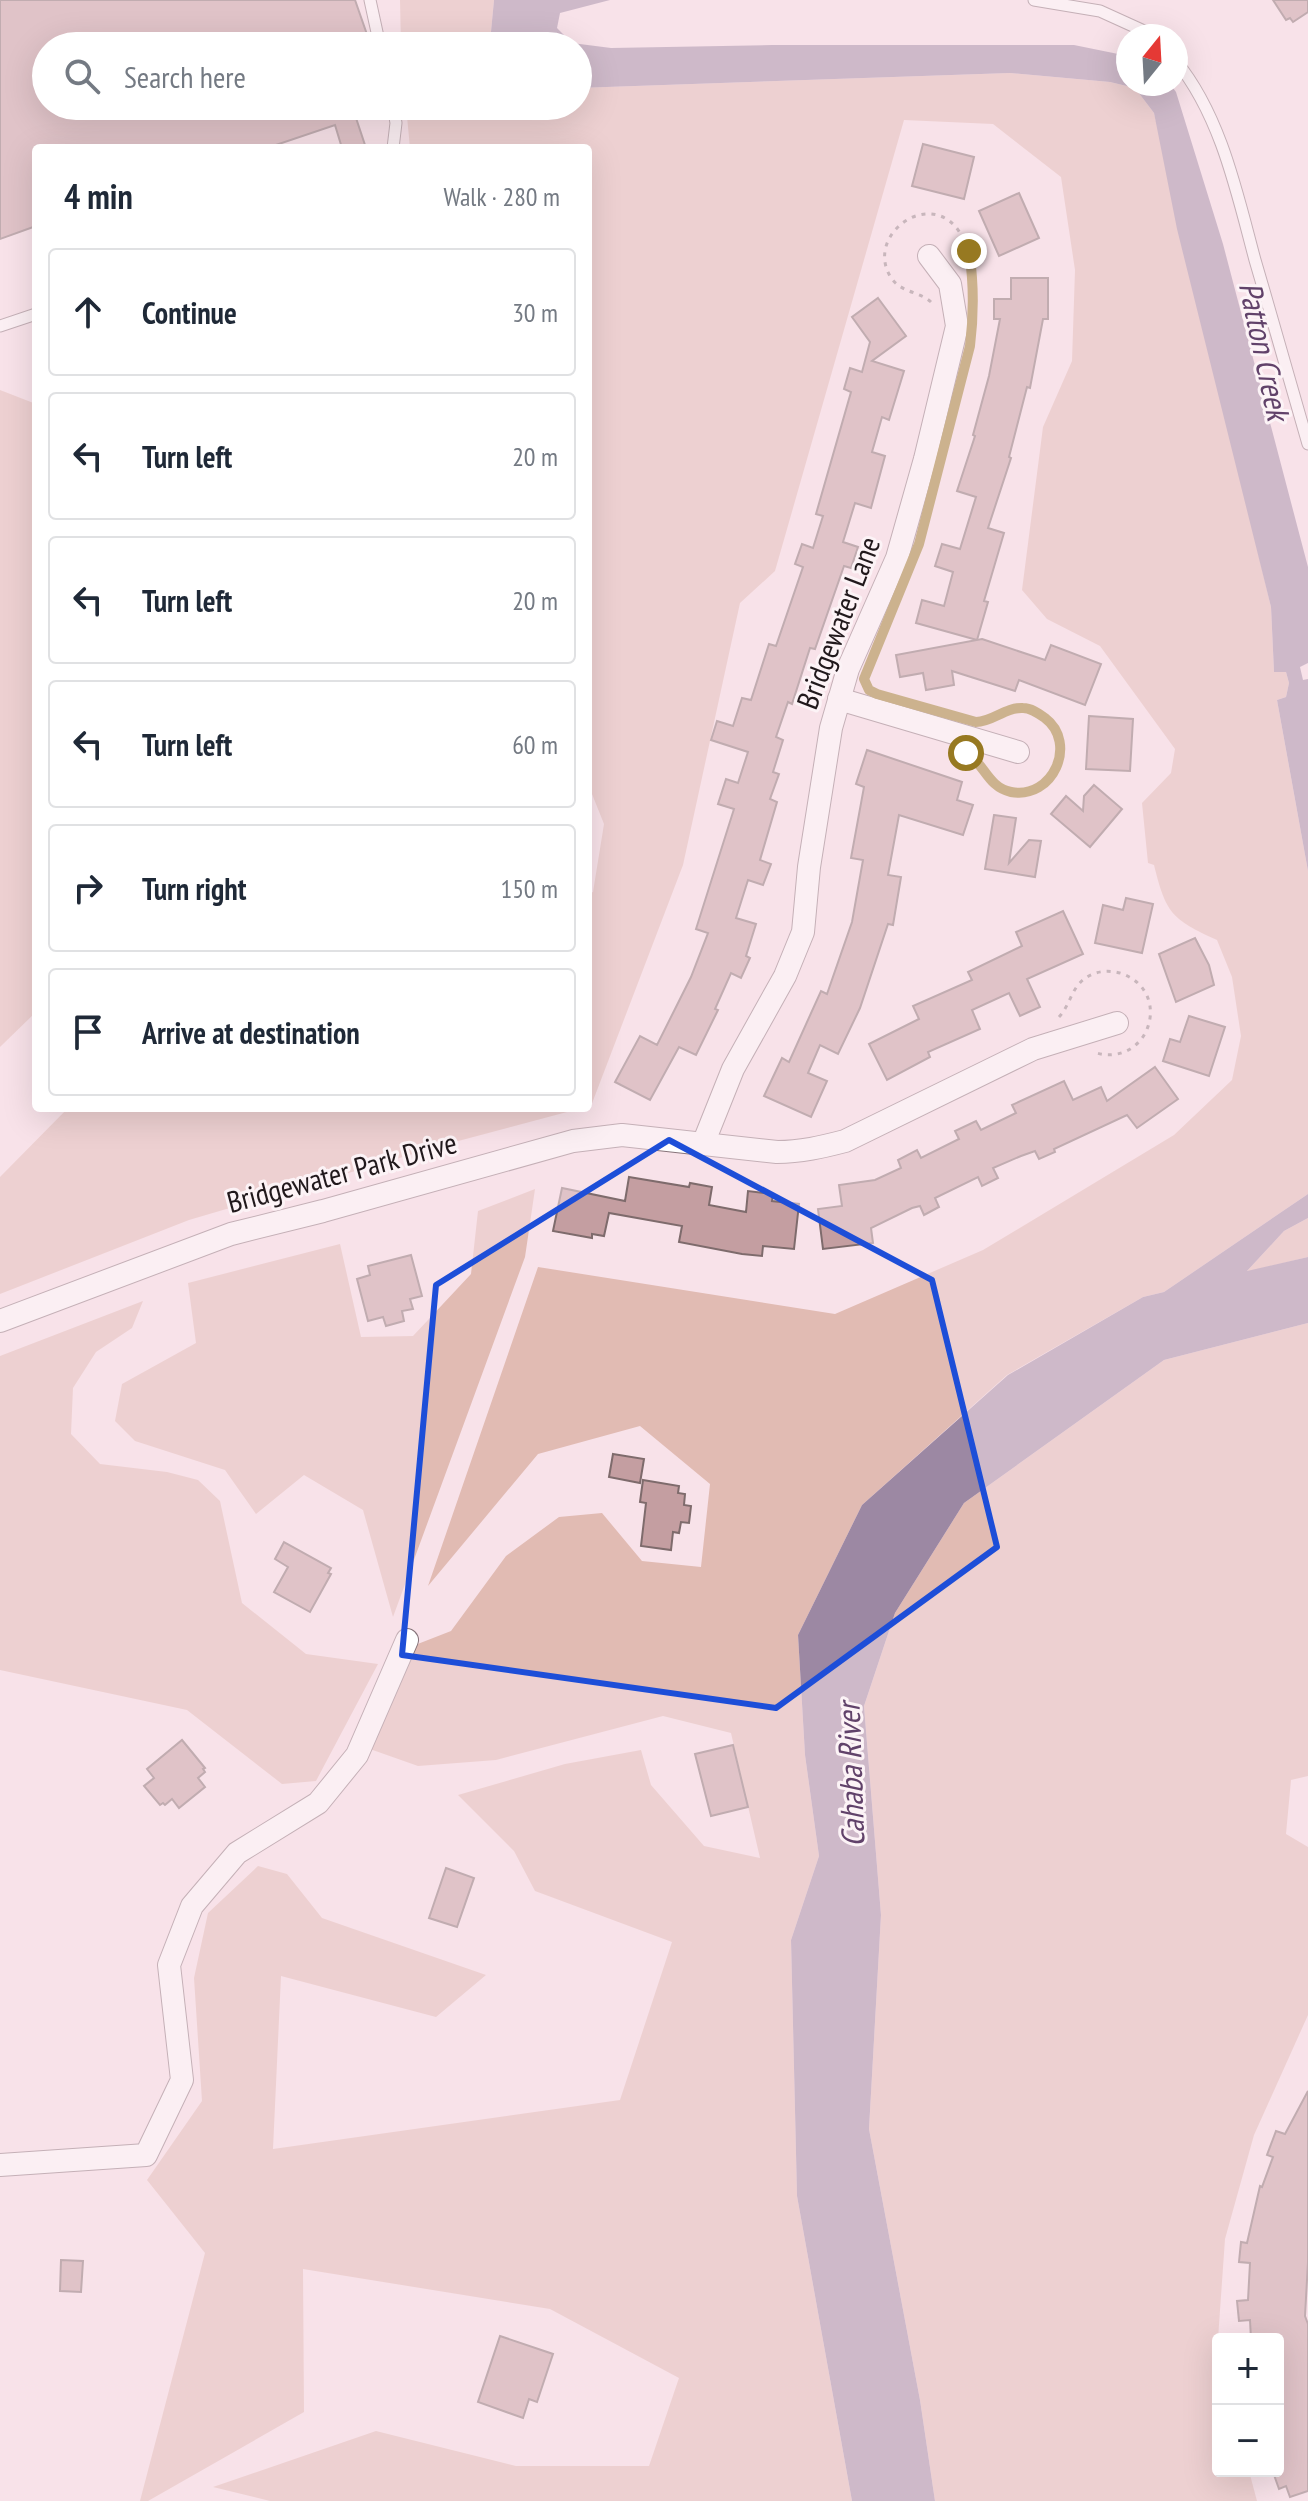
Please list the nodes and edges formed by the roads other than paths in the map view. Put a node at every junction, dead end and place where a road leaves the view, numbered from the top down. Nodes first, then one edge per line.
1 (370, 0) edge
2 (1034, 0) edge
3 (1129, 24) edge
4 (377, 32) edge
5 (1188, 76) edge
6 (395, 120) edge
7 (393, 144) edge
8 (929, 256) dead end
9 (32, 315) edge
10 (0, 326) edge
11 (1308, 444) edge
12 (839, 699) junction
13 (1018, 752) dead end
14 (1117, 1023) dead end
15 (703, 1144) junction
16 (0, 1321) edge
17 (407, 1640) dead end
18 (0, 2165) edge

1 - 4 lane
2 - 3 lane
5 - 11 lane
6 - 7 lane
8 - 12 street, Bridgewater Lane
9 - 10 lane
12 - 13 street
12 - 15 street, Bridgewater Lane
14 - 15 street, Bridgewater Park Drive
15 - 16 street, Bridgewater Park Drive
17 - 18 street

